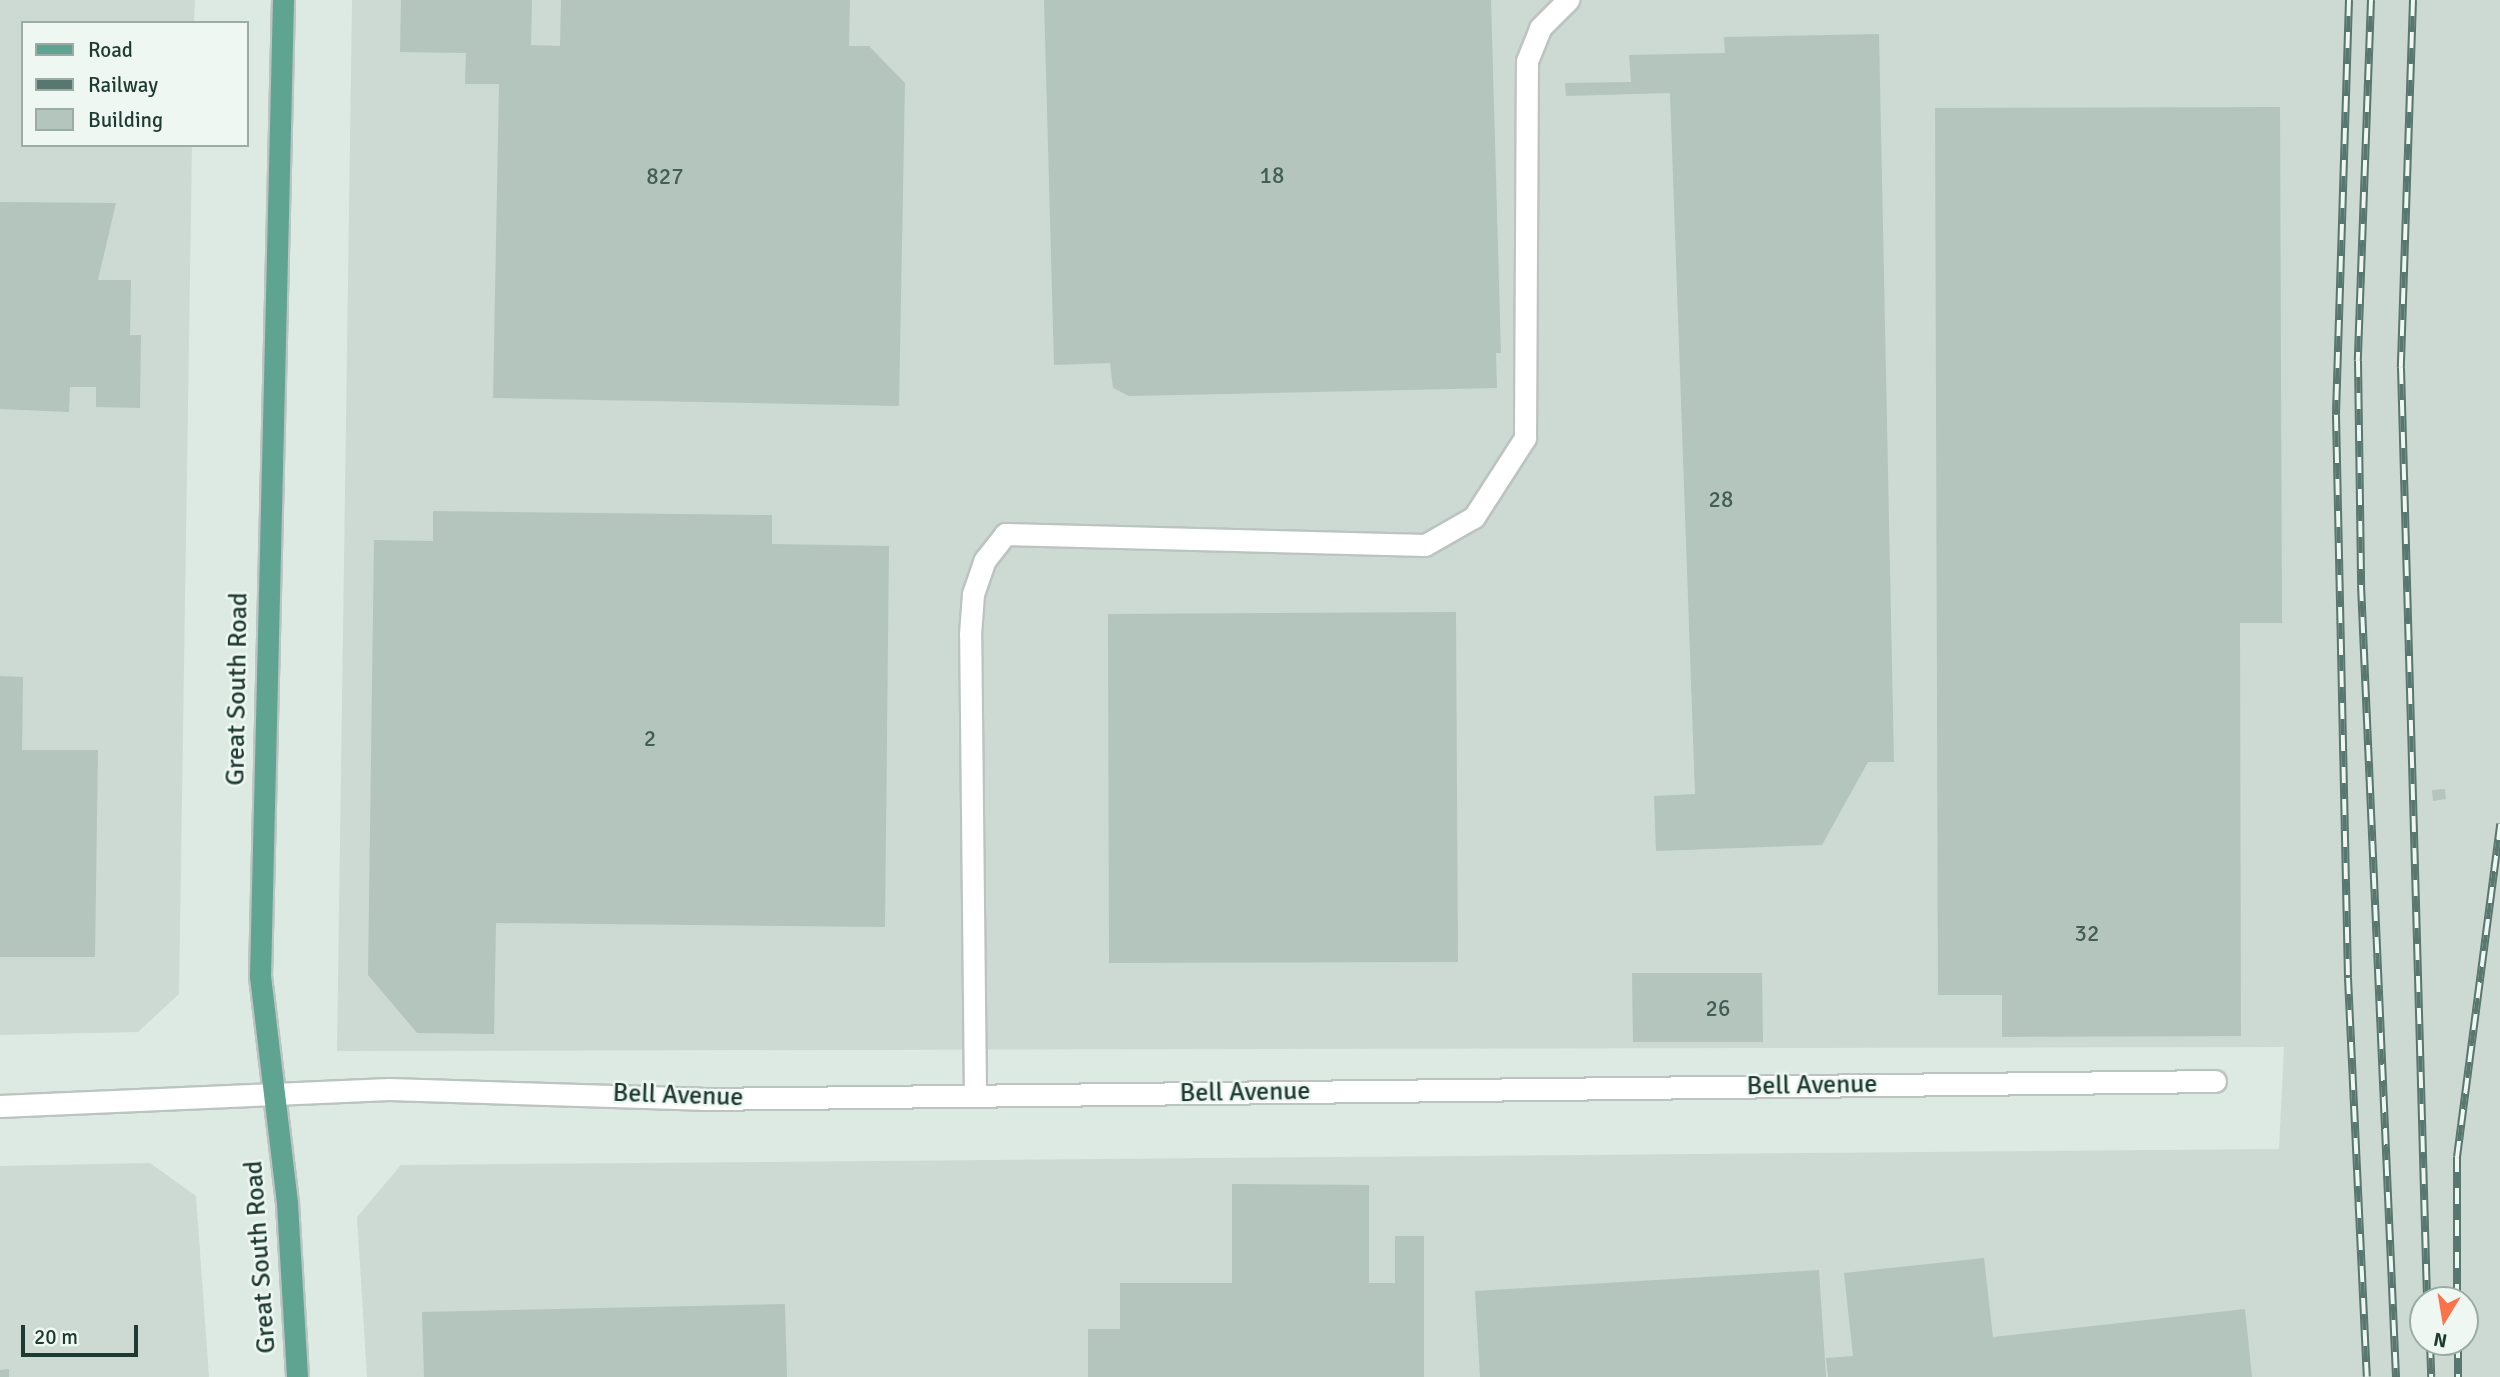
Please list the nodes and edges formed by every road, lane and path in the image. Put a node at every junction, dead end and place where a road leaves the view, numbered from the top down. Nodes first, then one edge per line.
1 (283, 0) edge
2 (1568, 0) edge
3 (2215, 1081) dead end
4 (275, 1094) junction
5 (975, 1096) junction
6 (0, 1106) edge
7 (297, 1377) edge

1 - 4 main road, Great South Road
2 - 5 street
3 - 5 street, Bell Avenue
4 - 5 street, Bell Avenue
4 - 6 street, Bell Avenue
4 - 7 main road, Great South Road

